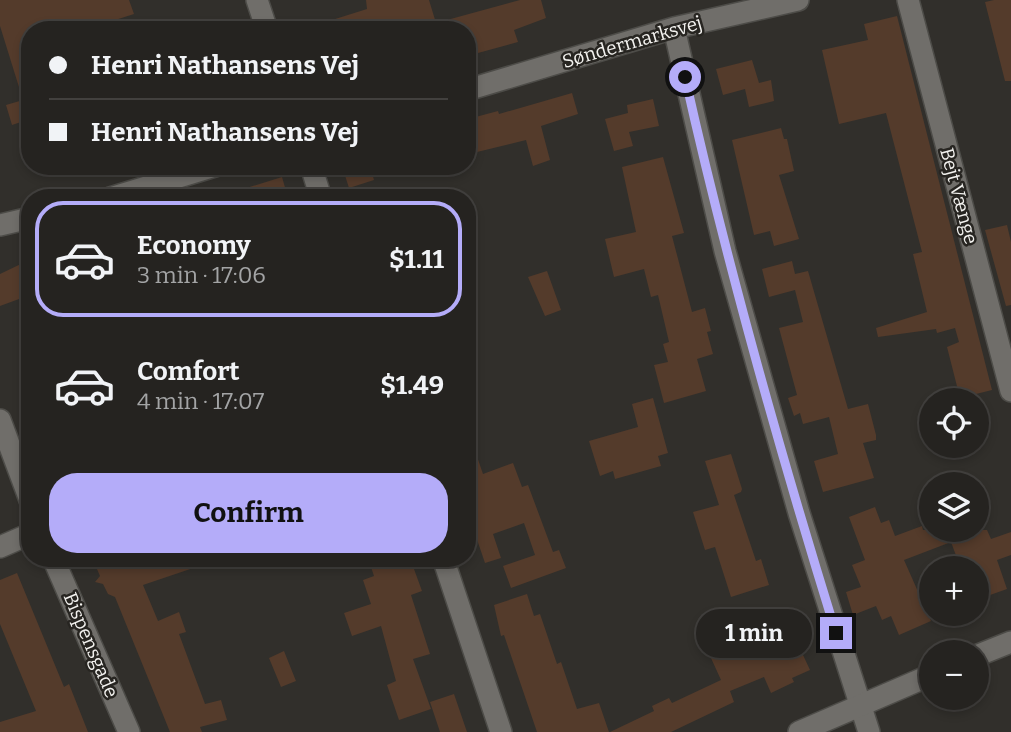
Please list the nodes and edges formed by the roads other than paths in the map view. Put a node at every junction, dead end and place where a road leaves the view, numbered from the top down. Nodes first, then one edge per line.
1 (257, 0) edge
2 (908, 0) edge
3 (790, 1) edge
4 (264, 21) edge
5 (674, 27) junction
6 (476, 87) edge
7 (185, 175) edge
8 (140, 189) edge
9 (21, 220) edge
10 (0, 225) edge
11 (1011, 391) edge
12 (0, 420) edge
13 (21, 476) edge
14 (21, 538) edge
15 (0, 547) edge
16 (57, 567) edge
17 (446, 567) edge
18 (1011, 642) edge
19 (989, 651) edge
20 (919, 680) edge
21 (859, 705) junction
22 (129, 732) edge
23 (501, 732) edge
24 (799, 732) edge
25 (869, 732) edge

1 - 4 street
2 - 11 street, Bejt Vænge
3 - 5 street, Søndermarksvej
5 - 6 street, Søndermarksvej
5 - 21 street
7 - 8 street
9 - 10 street
12 - 13 street
14 - 15 street
16 - 22 street, Bispensgade
17 - 23 street
18 - 19 street
20 - 21 street
21 - 24 street
21 - 25 street

